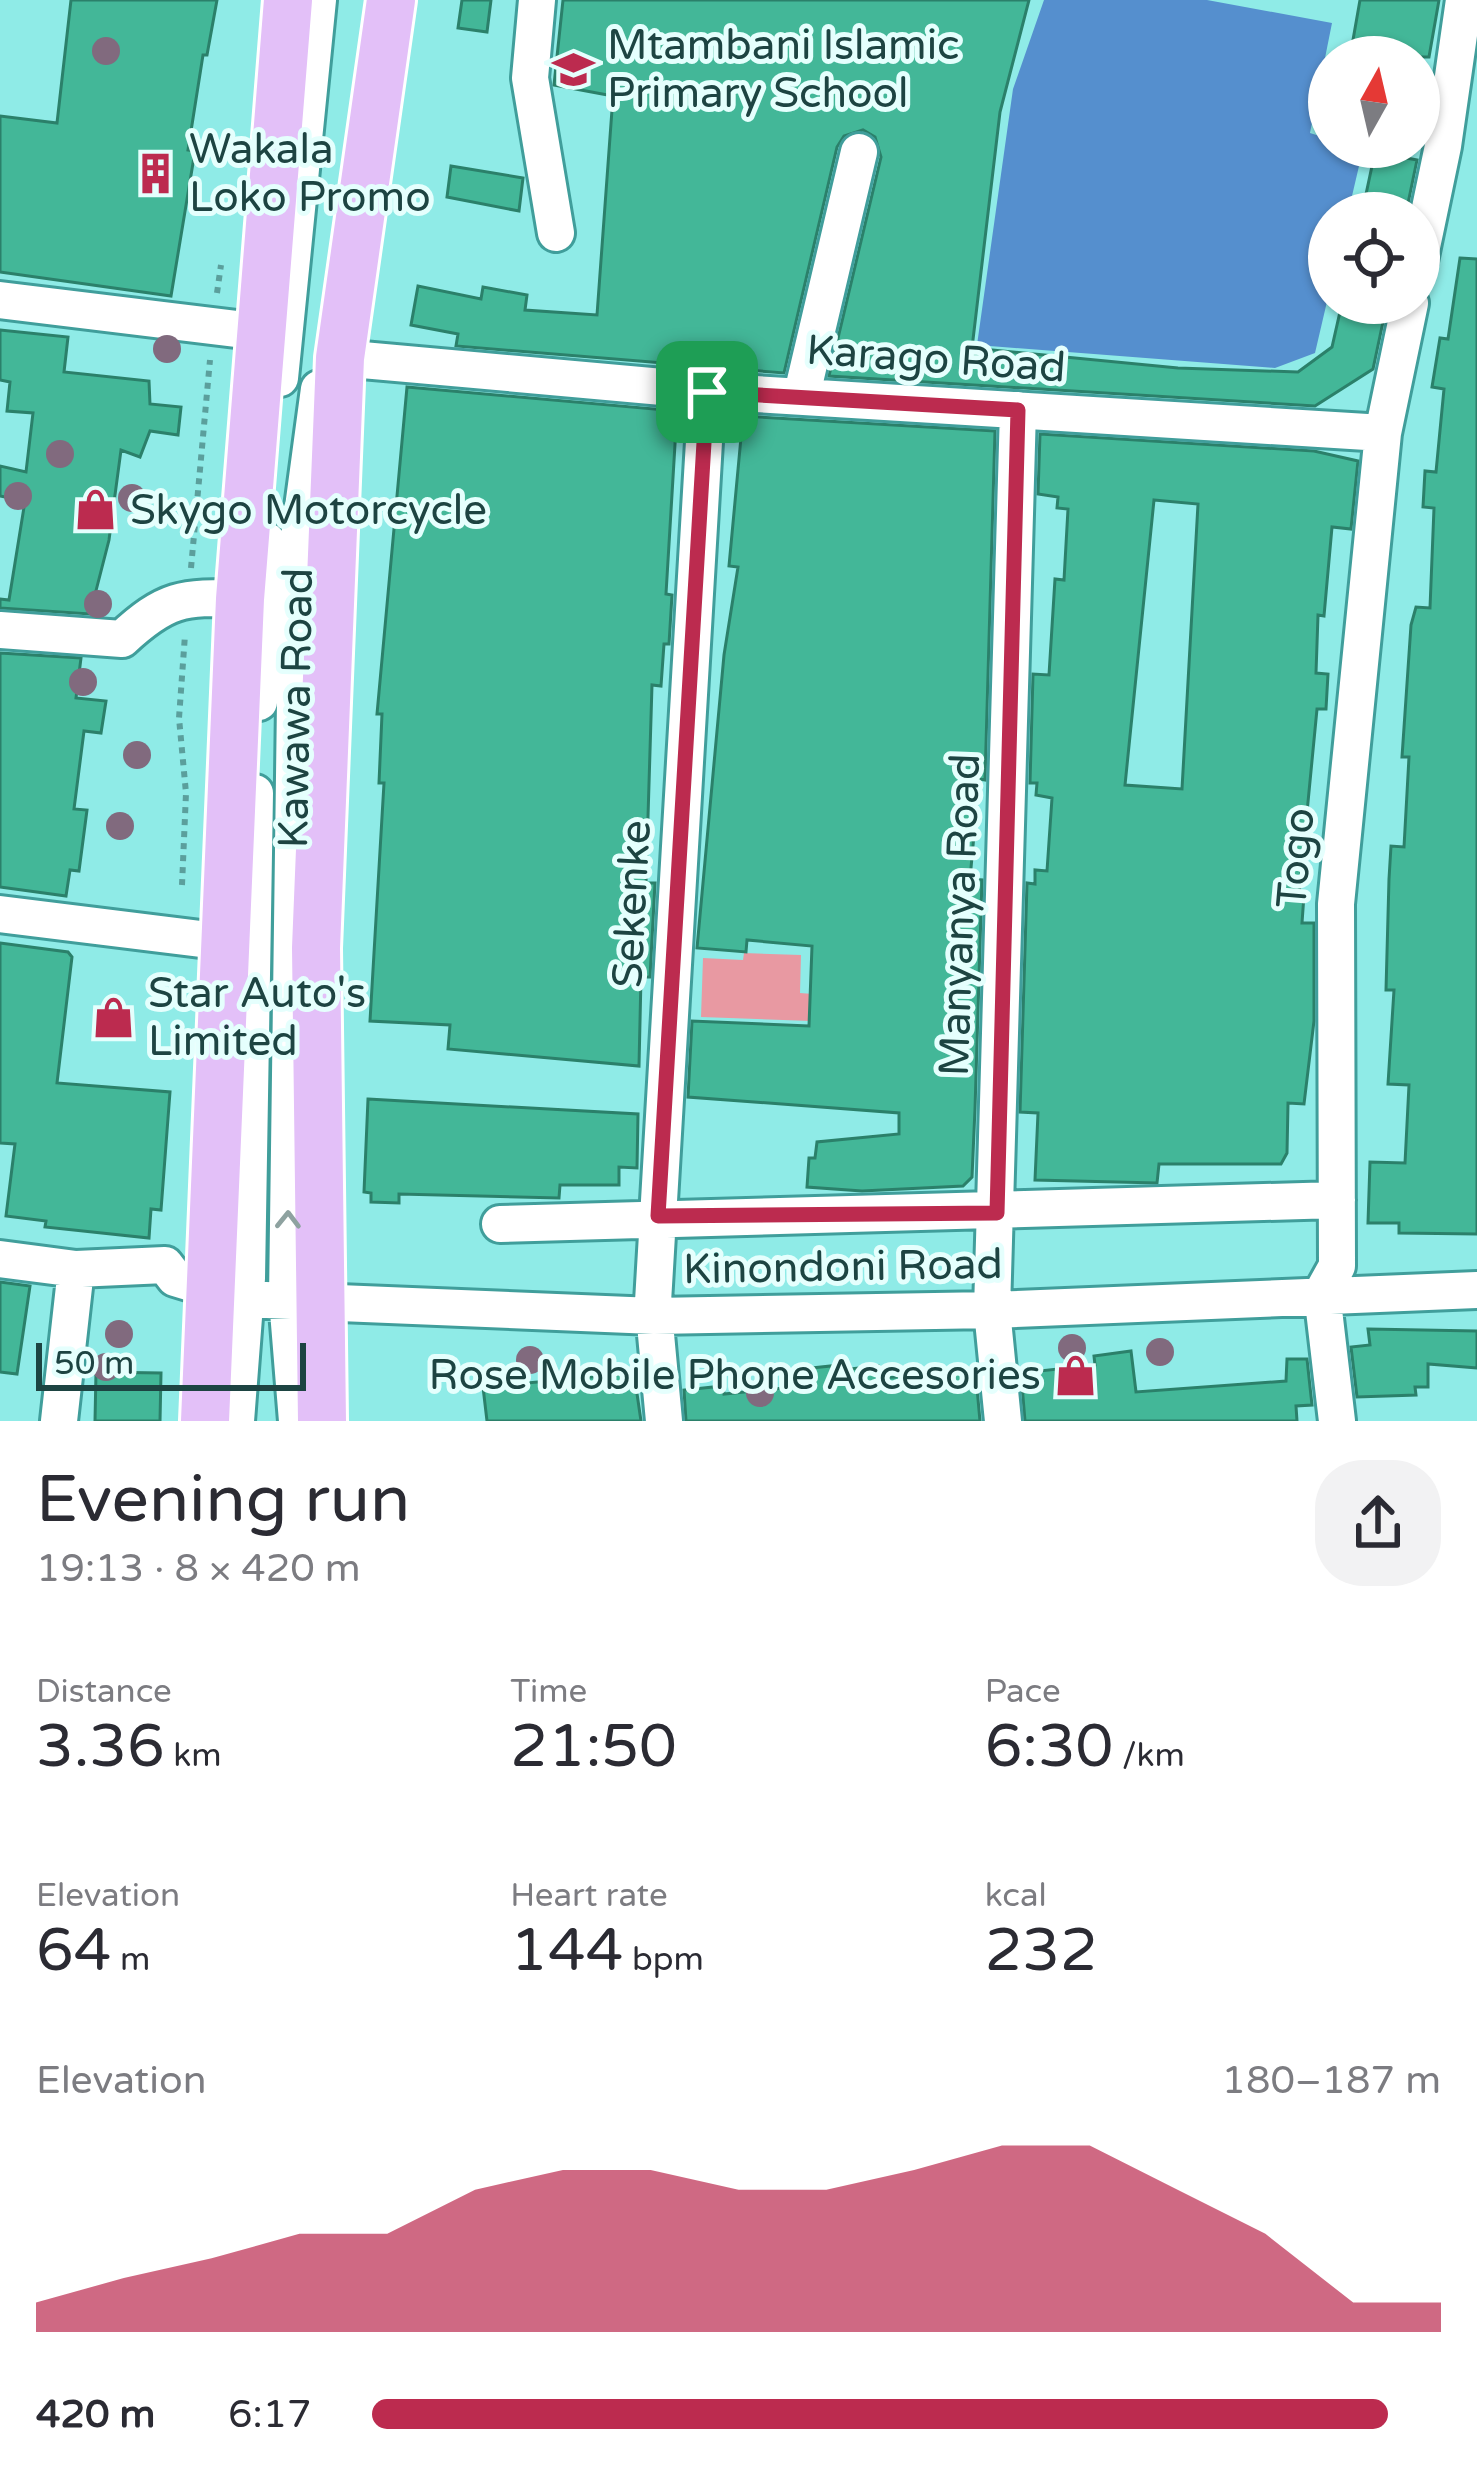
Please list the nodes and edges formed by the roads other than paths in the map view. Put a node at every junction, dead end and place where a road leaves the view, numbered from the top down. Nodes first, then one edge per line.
1 (288, 0) edge
2 (318, 0) edge
3 (371, 0) edge
4 (392, 0) edge
5 (538, 0) edge
6 (1465, 0) edge
7 (1460, 148) edge
8 (859, 152) dead end
9 (1440, 203) edge
10 (556, 233) dead end
11 (0, 300) edge
12 (1405, 324) edge
13 (261, 332) junction
14 (340, 358) junction
15 (707, 392) junction
16 (802, 394) junction
17 (1018, 410) junction
18 (1382, 433) junction
19 (240, 599) junction
20 (0, 630) edge
21 (0, 914) edge
22 (225, 942) junction
23 (1337, 1200) junction
24 (997, 1213) junction
25 (658, 1216) junction
26 (500, 1224) dead end
27 (0, 1258) edge
28 (76, 1269) junction
29 (1477, 1290) edge
30 (1322, 1293) junction
31 (227, 1295) junction
32 (302, 1300) junction
33 (992, 1310) junction
34 (654, 1316) junction
35 (59, 1421) edge
36 (205, 1421) edge
37 (236, 1421) edge
38 (297, 1421) edge
39 (322, 1421) edge
40 (664, 1421) edge
41 (1003, 1421) edge
42 (1337, 1421) edge

1 - 13 main road, Kawawa Road
2 - 31 street, Kawawa Road
32 -> 3 street, Kawawa Road
4 - 14 main road, Kawawa Road
5 - 10 street
6 - 7 street
7 - 9 street
8 - 16 street
11 - 13 street
12 - 18 street, Togo
13 - 19 main road, Kawawa Road
14 - 15 street, Karago Road
14 - 32 main road, Kawawa Road
15 - 16 street, Karago Road
15 - 25 street, Sekenke
16 - 17 street, Karago Road
17 - 18 street, Karago Road
17 - 24 street, Manyanya Road
18 - 23 street, Togo
19 - 20 street
19 - 22 main road, Kawawa Road
21 - 22 street
22 - 31 main road, Kawawa Road
23 - 24 street
23 - 30 street, Togo
24 - 25 street
24 - 33 street, Manyanya Road
25 - 26 street
25 - 34 street, Sekenke
27 - 28 street
28 - 31 street
28 - 35 street
29 - 30 street, Kinondoni Road
30 - 33 street, Kinondoni Road
30 - 42 street, Togo
31 - 32 street, Kinondoni Road
31 - 36 main road, Kawawa Road
31 - 37 street, Kawawa Road
32 - 34 street, Kinondoni Road
32 - 38 street, Kawawa Road
32 - 39 main road, Kawawa Road
33 - 34 street, Kinondoni Road
33 - 41 street, Manyanya Road
34 - 40 street, Sekenke

